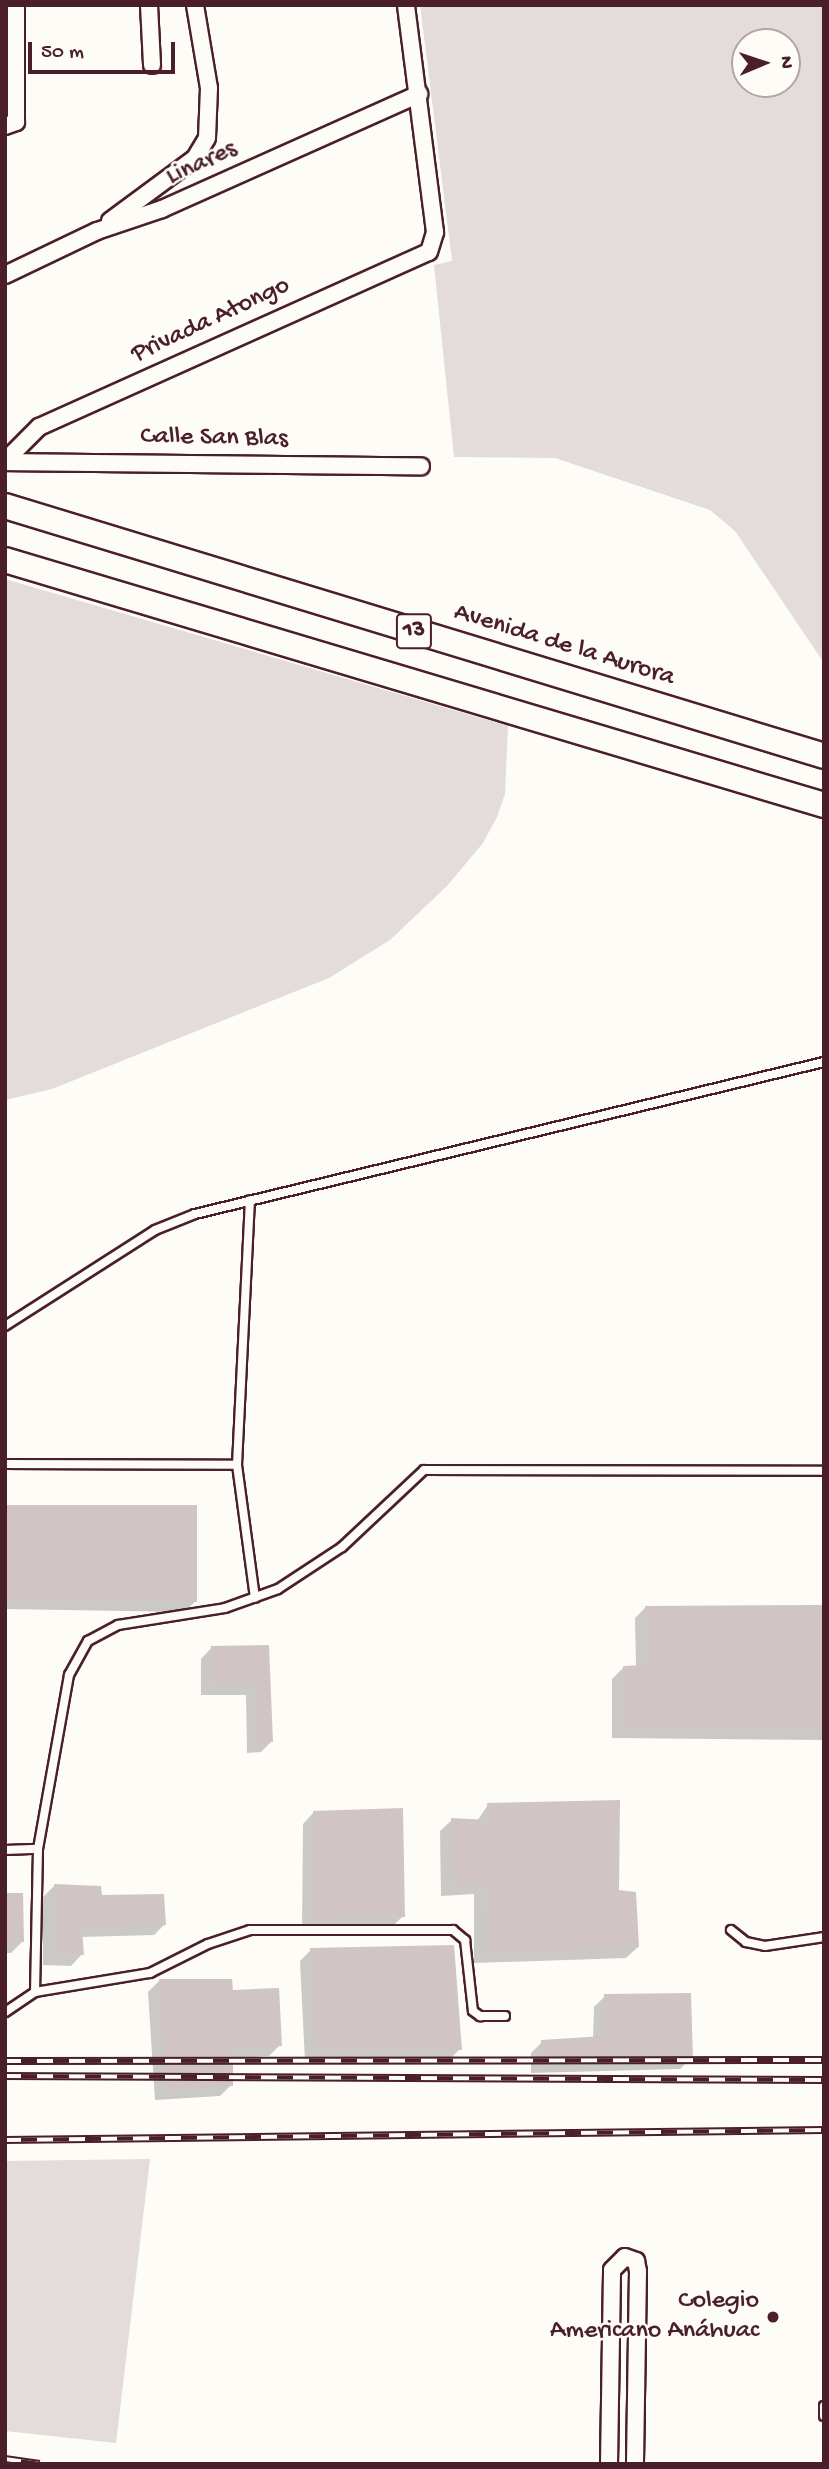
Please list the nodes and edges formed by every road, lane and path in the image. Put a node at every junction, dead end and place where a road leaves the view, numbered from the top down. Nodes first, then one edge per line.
1 (16, 5) edge
2 (149, 5) edge
3 (195, 5) edge
4 (407, 5) edge
5 (152, 65) dead end
6 (419, 94) junction
7 (10, 124) edge
8 (97, 231) junction
9 (5, 275) edge
10 (5, 461) edge
11 (421, 466) dead end
12 (5, 506) edge
13 (5, 560) edge
14 (824, 756) edge
15 (824, 805) edge
16 (824, 1062) edge
17 (250, 1200) junction
18 (5, 1326) edge
19 (5, 1464) edge
20 (237, 1465) junction
21 (824, 1471) edge
22 (255, 1598) junction
23 (38, 1849) junction
24 (5, 1850) edge
25 (731, 1930) dead end
26 (824, 1937) edge
27 (36, 1992) junction
28 (5, 2012) edge
29 (505, 2017) dead end
30 (609, 2351) junction
31 (636, 2353) junction
32 (824, 2406) edge
33 (824, 2416) edge
34 (634, 2424) junction
35 (608, 2425) junction
36 (609, 2464) edge
37 (635, 2464) edge

1 - 7 street
2 - 5 street
3 - 8 street
4 - 6 street
6 - 8 street, Linares
6 - 10 street, Privada Atongo
8 - 9 street, Linares
10 - 11 street, Calle San Blas
12 - 14 main road, Avenida de la Aurora / 13
13 - 15 main road, 13
16 - 17 lane
17 - 18 lane
17 - 20 lane
19 - 20 lane
20 - 22 lane
21 - 22 lane
22 - 23 lane
23 - 24 lane
23 - 27 lane
25 - 26 lane
27 - 28 lane
27 - 29 lane
30 - 31 street
30 - 31 street
30 - 35 street
31 - 34 street
32 - 33 lane
34 - 35 street
34 - 37 street
35 - 36 street

